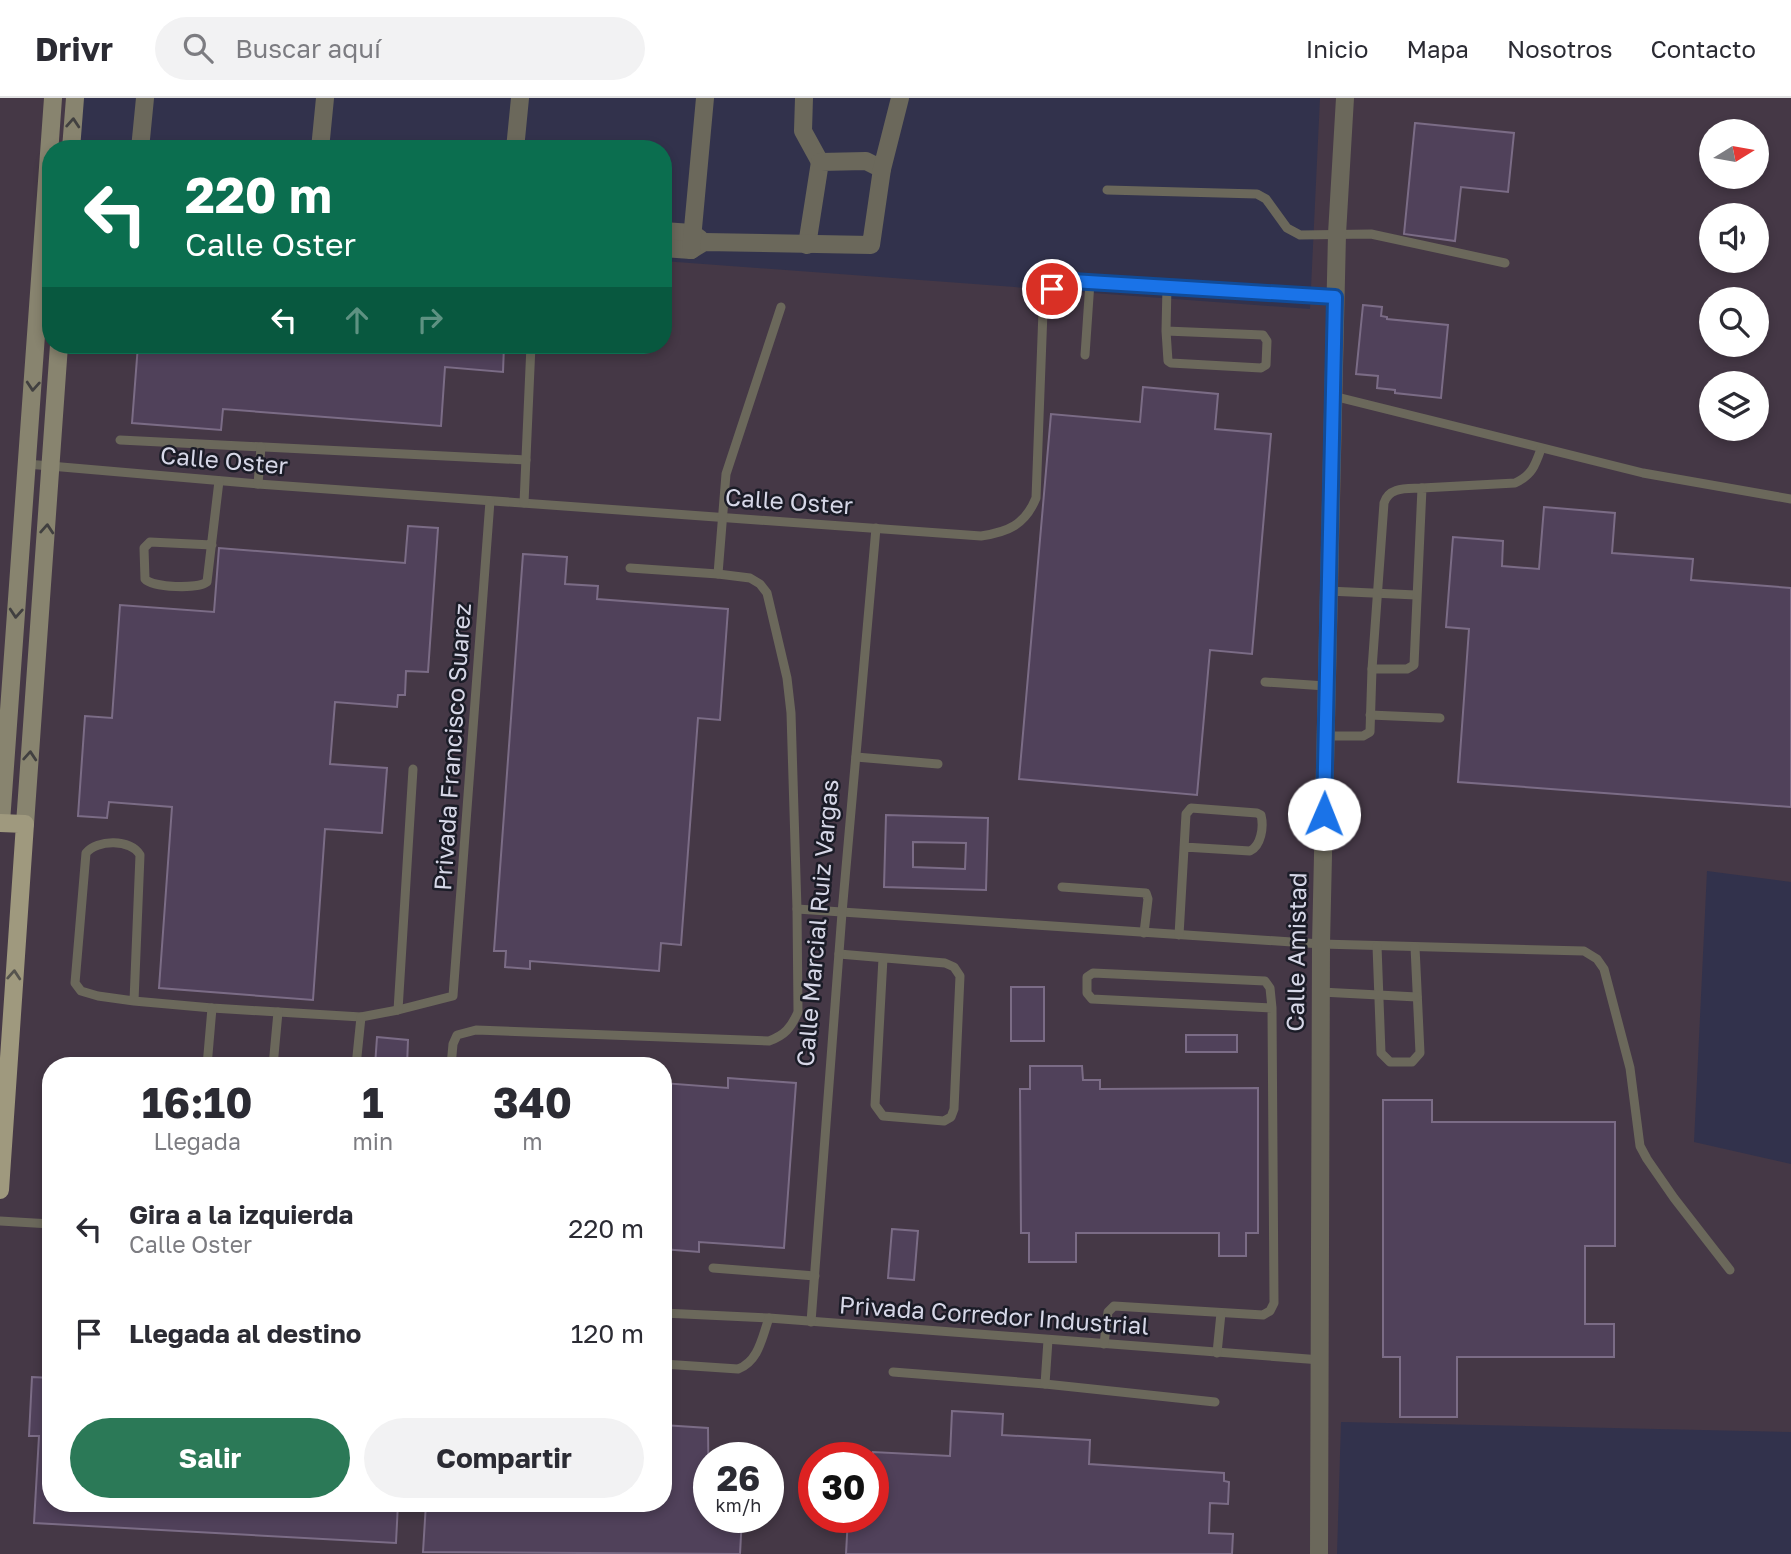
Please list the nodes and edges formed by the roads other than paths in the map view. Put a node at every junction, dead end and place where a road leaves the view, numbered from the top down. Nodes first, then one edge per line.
1 (53, 98) edge
2 (75, 98) edge
3 (145, 98) edge
4 (325, 98) edge
5 (520, 98) edge
6 (705, 98) edge
7 (804, 98) edge
8 (900, 98) edge
9 (1345, 98) edge
10 (51, 140) edge
11 (72, 140) edge
12 (141, 140) edge
13 (321, 140) edge
14 (516, 140) edge
15 (820, 162) junction
16 (882, 169) junction
17 (1107, 190) dead end
18 (672, 234) edge
19 (1337, 234) junction
20 (695, 242) junction
21 (807, 245) junction
22 (672, 246) edge
23 (1505, 263) dead end
24 (42, 280) edge
25 (1090, 282) junction
26 (1167, 286) junction
27 (1335, 297) junction
28 (781, 307) dead end
29 (1166, 331) junction
30 (58, 354) edge
31 (531, 354) edge
32 (1085, 355) dead end
33 (1333, 396) junction
34 (120, 440) dead end
35 (261, 447) junction
36 (1541, 449) junction
37 (526, 460) junction
38 (27, 464) junction
39 (51, 466) junction
40 (219, 481) junction
41 (258, 484) junction
42 (1422, 488) junction
43 (1791, 499) edge
44 (490, 501) junction
45 (524, 503) junction
46 (721, 517) junction
47 (876, 528) junction
48 (212, 545) junction
49 (630, 568) dead end
50 (718, 573) junction
51 (1328, 591) junction
52 (1377, 593) junction
53 (1416, 595) junction
54 (1372, 669) junction
55 (1265, 682) dead end
56 (1326, 686) junction
57 (1370, 715) junction
58 (1440, 718) dead end
59 (1325, 736) junction
60 (856, 757) junction
61 (938, 764) dead end
62 (413, 769) dead end
63 (0, 823) edge
64 (25, 824) junction
65 (0, 830) edge
66 (1184, 847) junction
67 (1062, 887) dead end
68 (797, 909) junction
69 (842, 913) junction
70 (1144, 933) junction
71 (1178, 935) junction
72 (1321, 944) junction
73 (1377, 946) junction
74 (1415, 947) junction
75 (839, 954) junction
76 (883, 958) junction
77 (1321, 992) junction
78 (1379, 995) junction
79 (1417, 997) junction
80 (134, 1000) junction
81 (212, 1008) junction
82 (1272, 1008) junction
83 (398, 1010) junction
84 (278, 1012) junction
85 (361, 1017) junction
86 (207, 1057) edge
87 (274, 1057) edge
88 (357, 1057) edge
89 (452, 1057) edge
90 (0, 1190) edge
91 (0, 1221) edge
92 (42, 1223) edge
93 (713, 1268) dead end
94 (1730, 1270) dead end
95 (815, 1276) junction
96 (672, 1313) edge
97 (1221, 1313) junction
98 (769, 1318) junction
99 (811, 1322) junction
100 (1048, 1340) junction
101 (1104, 1344) junction
102 (1217, 1353) junction
103 (1321, 1360) junction
104 (672, 1365) edge
105 (893, 1373) dead end
106 (1045, 1384) junction
107 (1215, 1402) dead end
108 (1319, 1554) edge

1 - 10 main road
11 -> 2 main road
3 - 12 street
4 - 13 street
5 - 14 street
6 - 20 street
7 - 15 street
8 - 16 street
9 - 19 street, Calle Amistad
15 - 16 street
15 - 21 street
16 - 21 street
17 - 19 lane
18 - 20 street
19 - 23 lane
19 - 27 street, Calle Amistad
20 - 21 street
20 - 22 street
24 -> 38 main road
25 - 26 lane, Calle Oster
25 - 32 lane
25 - 47 lane, Calle Oster
26 - 27 lane, Calle Oster
26 - 29 lane
27 - 33 street, Calle Amistad
28 - 46 lane
29 - 29 lane
30 - 39 main road
31 - 37 lane
33 - 36 lane
33 - 51 street, Calle Amistad
34 - 35 lane
35 - 37 lane
35 - 41 lane
36 - 42 lane
36 - 43 lane
37 - 45 lane
38 - 39 lane, Calle Oster
38 -> 63 main road
39 - 40 lane, Calle Oster
64 -> 39 main road
40 - 41 lane, Calle Oster
40 - 48 lane
41 - 44 lane, Calle Oster
42 - 52 lane
42 - 53 lane
44 - 45 lane, Calle Oster
44 - 83 lane, Privada Francisco Suarez
45 - 46 lane, Calle Oster
46 - 47 lane, Calle Oster
46 - 50 lane
47 - 60 lane, Calle Marcial Ruiz Vargas
48 - 48 lane
49 - 50 lane
50 - 68 lane
51 - 52 lane
51 - 56 street, Calle Amistad
52 - 53 lane
52 - 54 lane
53 - 54 lane
54 - 57 lane
55 - 56 lane
56 - 59 street, Calle Amistad
57 - 58 lane
57 - 59 lane
59 - 72 street, Calle Amistad
60 - 61 lane
60 - 69 lane, Calle Marcial Ruiz Vargas
62 - 83 lane
63 - 64 main road
63 - 65 main road
90 -> 64 main road
66 - 66 lane
66 - 71 lane
67 - 70 lane
68 - 69 lane
68 - 89 lane
69 - 70 lane
69 - 75 lane, Calle Marcial Ruiz Vargas
70 - 71 lane
71 - 72 lane
72 - 73 lane
72 - 77 street, Calle Amistad
73 - 74 lane
73 - 78 lane
74 - 79 lane
74 - 94 lane
75 - 76 lane
75 - 95 lane, Calle Marcial Ruiz Vargas
76 - 76 lane
77 - 78 lane
77 - 103 street, Calle Amistad
78 - 79 lane
78 - 79 lane
80 - 80 lane
80 - 81 lane
81 - 84 lane
81 - 86 lane
82 - 82 lane
82 - 97 lane
83 - 85 lane
84 - 85 lane
84 - 87 lane
85 - 88 lane
91 - 92 lane
93 - 95 lane
95 - 99 lane, Calle Marcial Ruiz Vargas
96 - 98 lane, Privada Corredor Industrial
97 - 101 lane
97 - 102 lane
98 - 99 lane, Privada Corredor Industrial
98 - 104 lane
99 - 100 lane, Privada Corredor Industrial
100 - 101 lane, Privada Corredor Industrial
100 - 106 lane
101 - 102 lane, Privada Corredor Industrial
102 - 103 lane, Privada Corredor Industrial
103 - 108 street, Calle Amistad
105 - 106 lane
106 - 107 lane

